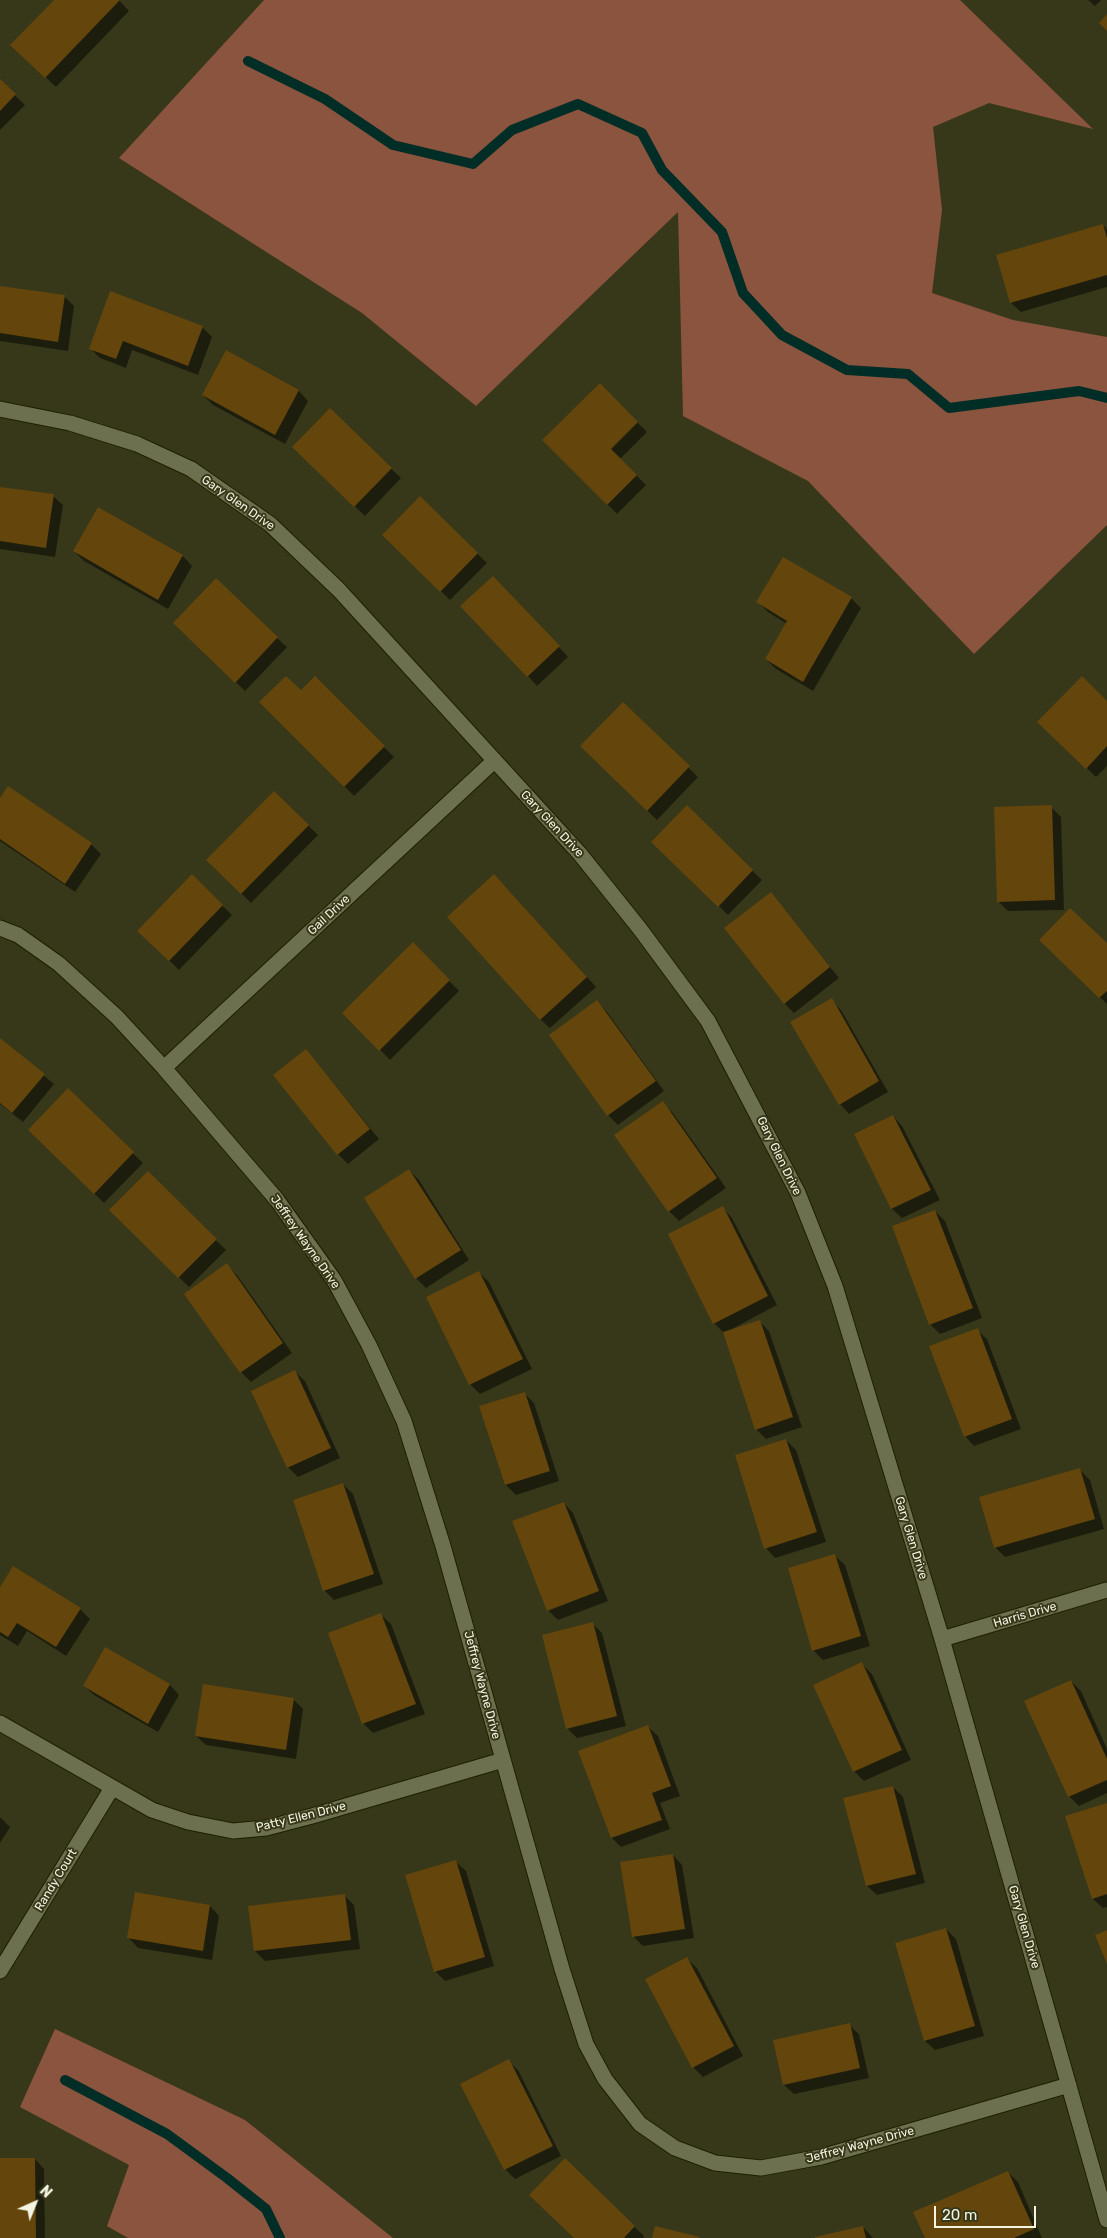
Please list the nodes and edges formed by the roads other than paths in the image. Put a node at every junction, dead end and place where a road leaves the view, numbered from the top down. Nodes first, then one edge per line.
1 (0, 409) edge
2 (494, 761) junction
3 (0, 928) edge
4 (164, 1068) junction
5 (1107, 1590) edge
6 (942, 1639) junction
7 (0, 1723) edge
8 (503, 1760) junction
9 (112, 1788) junction
10 (0, 1972) edge
11 (1069, 2085) junction
12 (1107, 2220) edge

1 - 2 street, Gary Glen Drive
2 - 4 street, Gail Drive
2 - 6 street, Gary Glen Drive
3 - 4 street, Jeffrey Wayne Drive
4 - 8 street, Jeffrey Wayne Drive
5 - 6 street, Harris Drive
6 - 11 street, Gary Glen Drive
7 - 9 street, Patty Ellen Drive
8 - 9 street, Patty Ellen Drive
8 - 11 street, Jeffrey Wayne Drive
9 - 10 street, Randy Court
11 - 12 street, Gary Glen Drive

